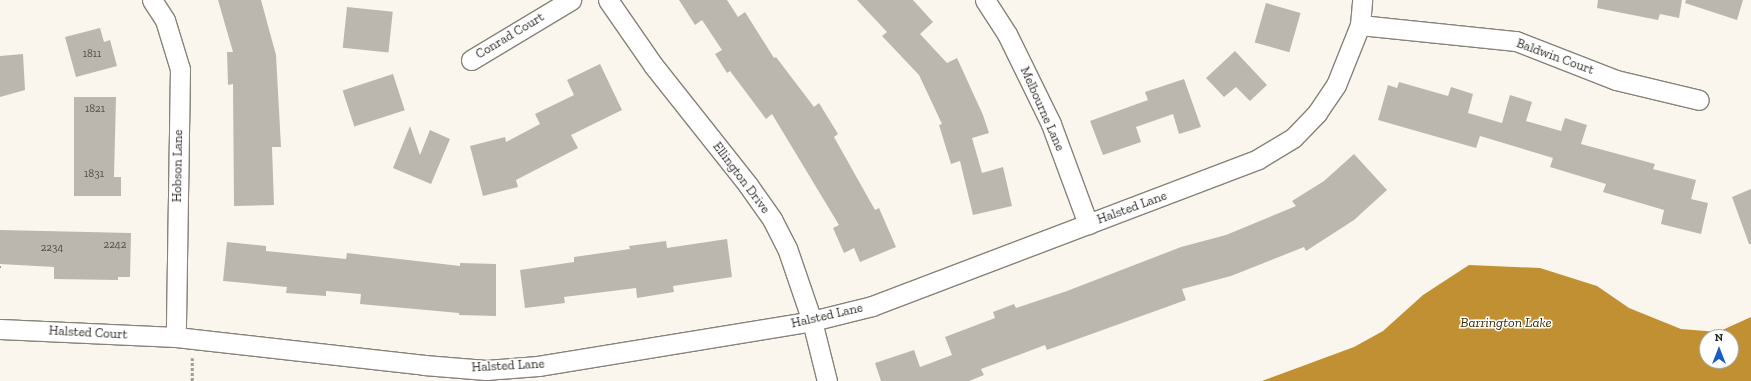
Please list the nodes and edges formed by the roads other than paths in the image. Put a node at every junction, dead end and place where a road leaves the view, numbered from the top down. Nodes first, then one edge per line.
1 (152, 0) edge
2 (571, 0) edge
3 (608, 0) edge
4 (985, 0) edge
5 (1362, 0) edge
6 (1360, 25) junction
7 (471, 60) dead end
8 (1699, 100) dead end
9 (1088, 224) junction
10 (812, 321) junction
11 (0, 329) edge
12 (176, 337) junction
13 (827, 381) edge

1 - 12 street, Hobson Lane
2 - 7 street, Conrad Court
3 - 10 street, Ellington Drive
4 - 9 street, Melbourne Lane
5 - 6 street, Halsted Lane
6 - 8 street, Baldwin Court
6 - 9 street, Halsted Lane
9 - 10 street, Halsted Lane
10 - 12 street, Halsted Lane
10 - 13 street, Ellington Drive
11 - 12 street, Halsted Court

